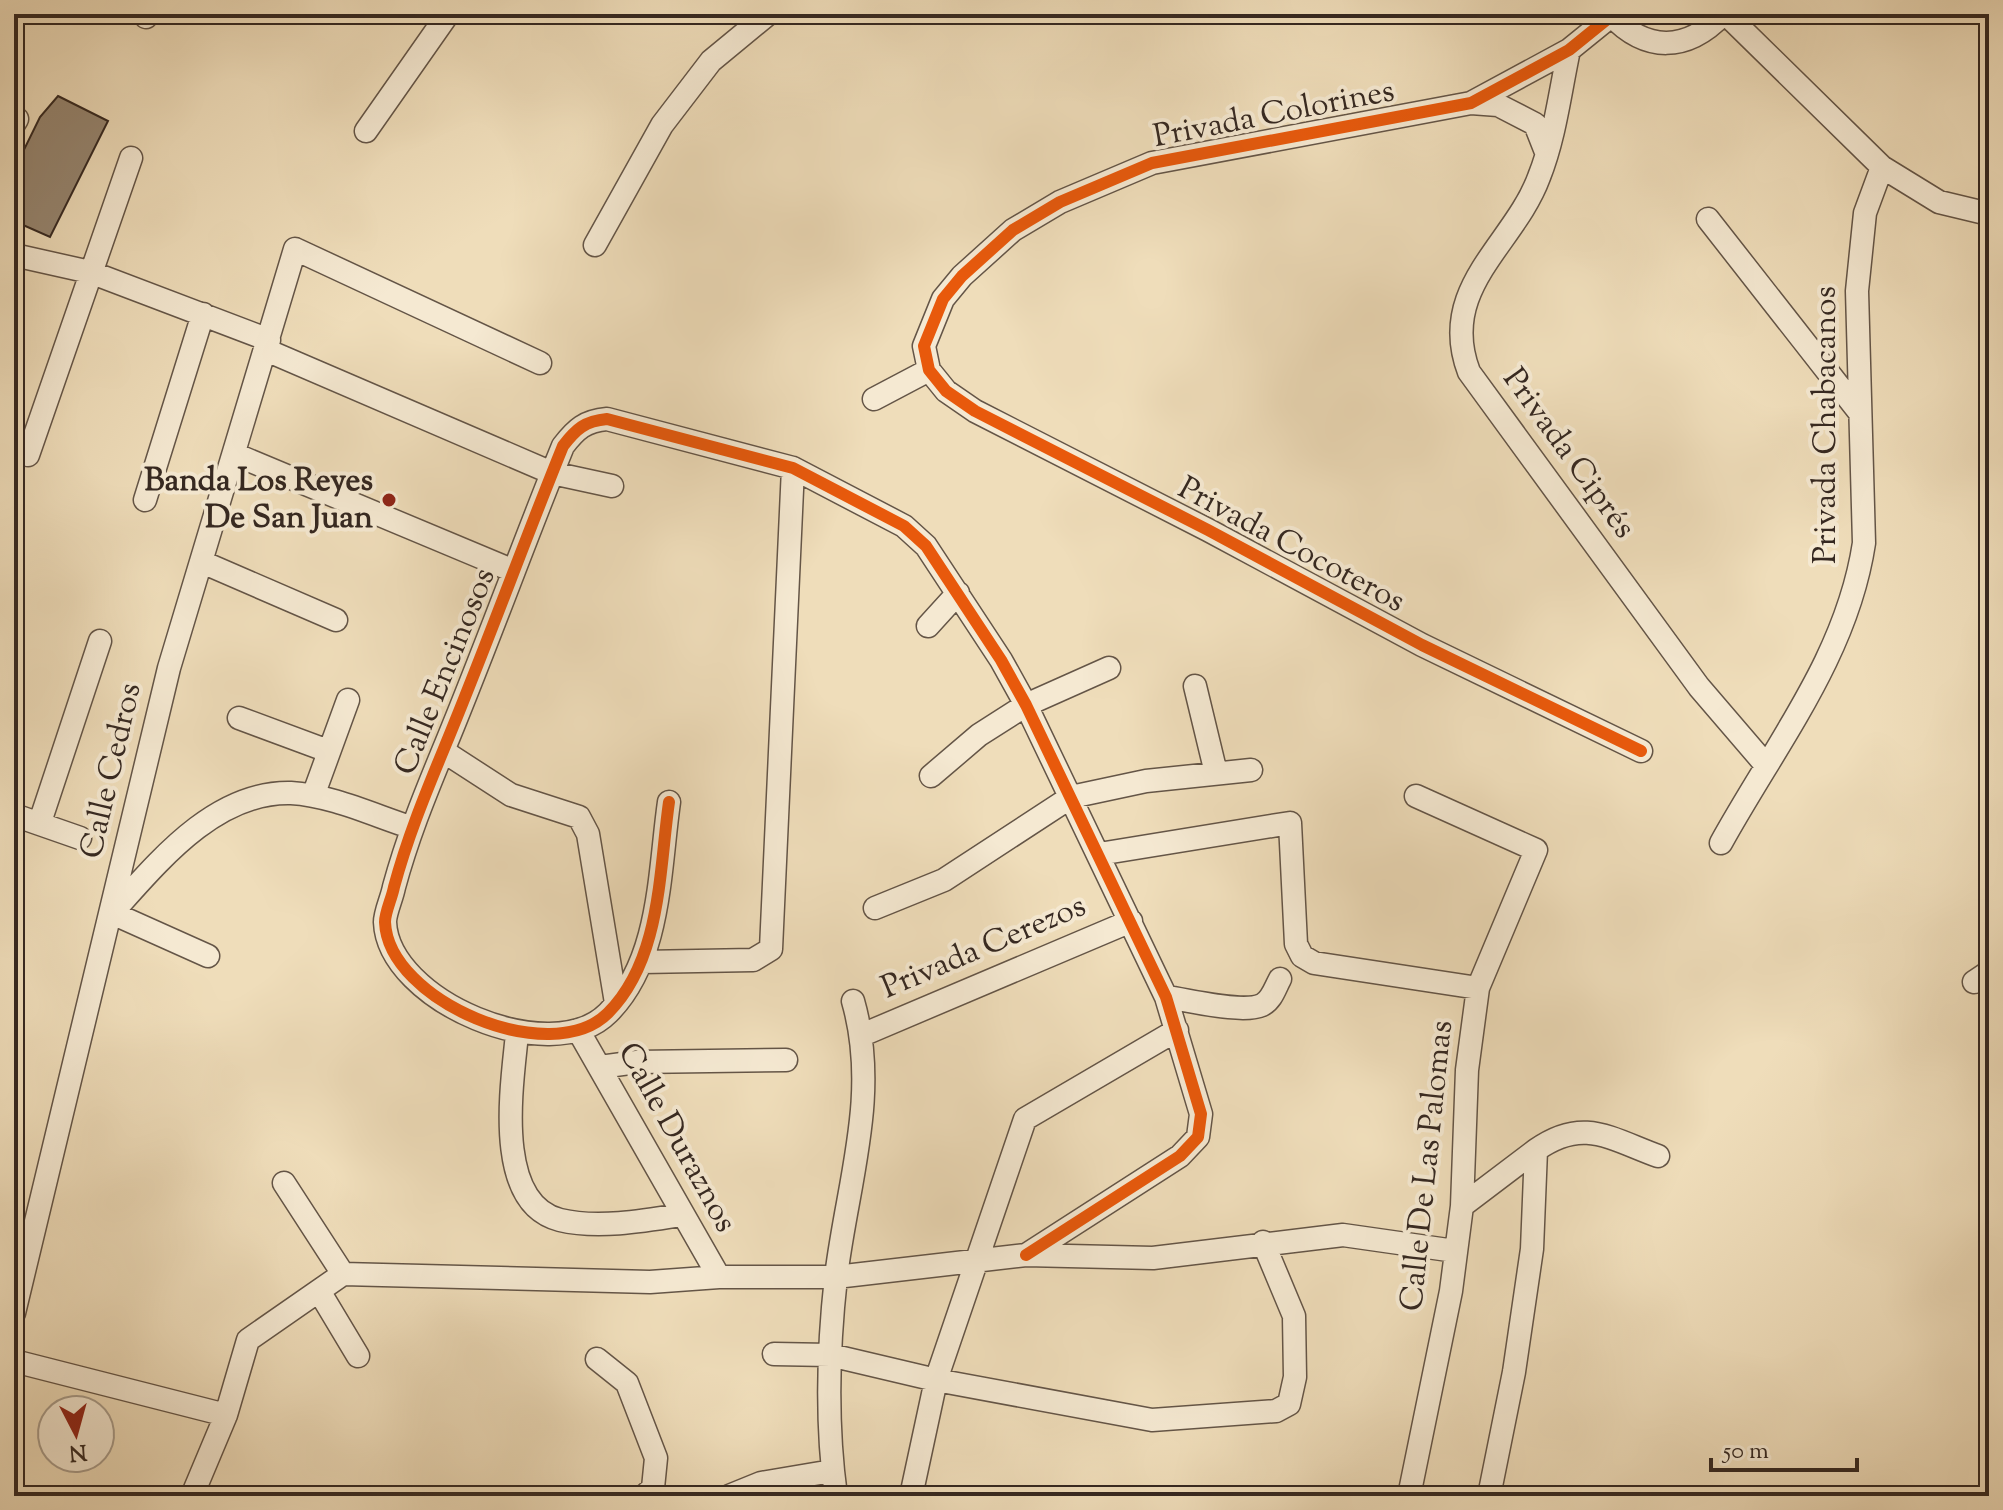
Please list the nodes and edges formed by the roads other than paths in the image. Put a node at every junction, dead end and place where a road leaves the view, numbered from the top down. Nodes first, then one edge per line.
1 (448, 14) edge
2 (768, 14) edge
3 (1725, 14) edge
4 (1611, 15) edge
5 (1569, 50) junction
6 (1471, 103) junction
7 (366, 131) dead end
8 (1547, 153) junction
9 (131, 158) dead end
10 (1882, 167) junction
11 (1989, 214) edge
12 (1708, 219) dead end
13 (595, 245) dead end
14 (14, 255) edge
15 (90, 272) junction
16 (203, 314) junction
17 (268, 345) junction
18 (540, 363) dead end
19 (929, 370) junction
20 (874, 399) dead end
21 (1860, 413) junction
22 (234, 454) junction
23 (28, 455) dead end
24 (793, 468) junction
25 (552, 473) junction
26 (612, 486) dead end
27 (145, 500) dead end
28 (202, 562) junction
29 (514, 571) junction
30 (958, 593) junction
31 (336, 620) dead end
32 (928, 626) dead end
33 (100, 641) dead end
34 (1109, 668) dead end
35 (1195, 686) dead end
36 (348, 700) dead end
37 (1026, 705) junction
38 (239, 718) dead end
39 (328, 751) junction
40 (443, 751) junction
41 (1641, 751) dead end
42 (1765, 764) junction
43 (1251, 770) dead end
44 (1216, 773) junction
45 (931, 776) dead end
46 (313, 796) junction
47 (1416, 796) dead end
48 (1071, 797) junction
49 (669, 802) dead end
50 (14, 815) edge
51 (40, 822) junction
52 (410, 827) junction
53 (80, 838) dead end
54 (1721, 843) dead end
55 (1099, 854) junction
56 (875, 908) dead end
57 (112, 913) junction
58 (1131, 921) junction
59 (208, 956) dead end
60 (642, 962) junction
61 (1280, 979) dead end
62 (1478, 988) junction
63 (1166, 997) junction
64 (853, 1001) dead end
65 (616, 1003) junction
66 (578, 1030) junction
67 (1177, 1030) junction
68 (517, 1034) junction
69 (862, 1035) junction
70 (786, 1060) dead end
71 (600, 1067) junction
72 (1536, 1150) junction
73 (1658, 1156) dead end
74 (284, 1183) dead end
75 (1462, 1206) junction
76 (681, 1215) junction
77 (1263, 1242) junction
78 (1455, 1251) junction
79 (1026, 1255) junction
80 (980, 1259) junction
81 (343, 1274) junction
82 (719, 1277) junction
83 (836, 1277) junction
84 (319, 1291) junction
85 (14, 1313) edge
86 (774, 1354) dead end
87 (830, 1355) junction
88 (358, 1356) dead end
89 (597, 1359) dead end
90 (14, 1361) edge
91 (936, 1380) junction
92 (226, 1415) junction
93 (832, 1471) junction
94 (192, 1496) edge
95 (644, 1496) edge
96 (729, 1496) edge
97 (836, 1496) edge
98 (911, 1496) edge
99 (1409, 1496) edge
100 (1489, 1496) edge

1 - 7 street
2 - 13 street
3 - 4 street
3 - 10 street
4 - 5 street, Privada Colorines
5 - 6 street, Privada Colorines
5 - 8 street, Privada Ciprés
6 - 8 street
6 - 19 street, Privada Colorines
8 - 42 street, Privada Ciprés
9 - 15 street
10 - 11 street
10 - 21 street, Privada Chabacanos
12 - 21 street
14 - 15 street
15 - 16 street
15 - 23 street
16 - 17 street
16 - 27 street
17 - 18 street, Calle Cedros
17 - 22 street, Calle Cedros
17 - 25 street
19 - 20 street
19 - 41 street, Privada Cocoteros
21 - 42 street, Privada Chabacanos
22 - 28 street, Calle Cedros
22 - 29 street
24 - 25 street, Calle Encinosos
24 - 30 street, Calle Encinosos
24 - 60 street
25 - 26 street
25 - 29 street, Calle Encinosos
28 - 31 street
28 - 57 street, Calle Cedros
29 - 40 street, Calle Encinosos
30 - 32 street
30 - 37 street, Calle Encinosos
33 - 51 street
34 - 37 street
35 - 44 street
36 - 39 street
37 - 45 street
37 - 48 street, Calle Encinosos
38 - 39 street
39 - 46 street
40 - 52 street, Calle Encinosos
40 - 65 street, Calle Duraznos
42 - 54 street, Privada Chabacanos
43 - 44 street
44 - 48 street
46 - 52 street
46 - 57 street
47 - 62 street, Calle De Las Palomas
48 - 55 street, Calle Encinosos
48 - 56 street
49 - 60 street
50 - 51 street
51 - 53 street
52 - 68 street, Calle Encinosos
55 - 58 street, Calle Encinosos
55 - 62 street
57 - 59 street
57 - 85 street, Calle Cedros
58 - 63 street, Calle Encinosos
58 - 69 street, Privada Cerezos
60 - 65 street
61 - 63 street
62 - 75 street, Calle De Las Palomas
63 - 67 street, Calle Encinosos
64 - 69 street
65 - 66 street
66 - 68 street, Calle Encinosos
66 - 71 street, Calle Duraznos
67 - 79 street, Calle Encinosos
67 - 80 street
68 - 76 street
69 - 83 street
70 - 71 street
71 - 76 street, Calle Duraznos
72 - 73 street
72 - 75 street
72 - 100 street
74 - 81 street
75 - 78 street, Calle De Las Palomas
76 - 82 street, Calle Duraznos
77 - 78 street
77 - 79 street
77 - 91 street
78 - 99 street, Calle De Las Palomas
79 - 80 street
80 - 83 street
80 - 91 street
81 - 82 street
81 - 84 street
82 - 83 street
83 - 87 street
84 - 88 street
84 - 92 street
86 - 87 street
87 - 91 street
87 - 93 street
89 - 95 street
90 - 92 street
91 - 98 street
92 - 94 street
93 - 96 street
93 - 97 street

